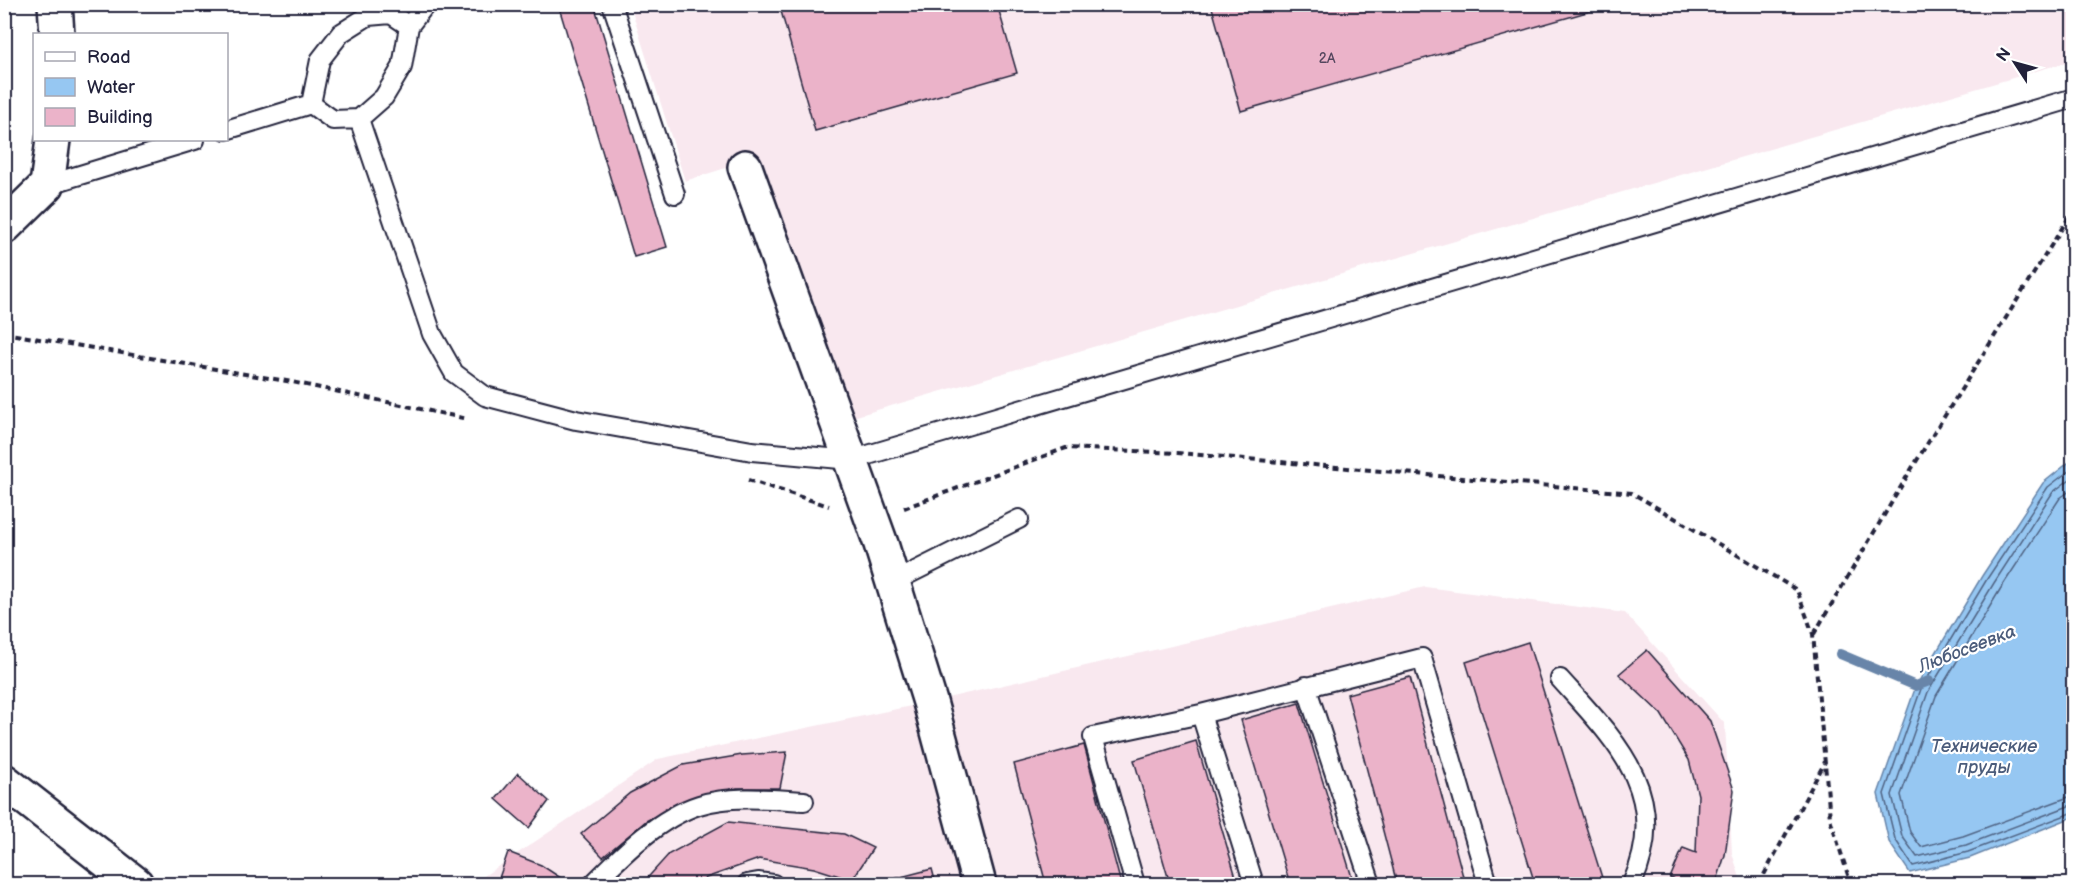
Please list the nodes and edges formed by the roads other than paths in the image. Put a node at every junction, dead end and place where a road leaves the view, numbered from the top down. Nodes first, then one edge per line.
1 (55, 4) edge
2 (426, 4) edge
3 (612, 4) edge
4 (409, 26) junction
5 (57, 33) edge
6 (2073, 98) edge
7 (312, 104) junction
8 (359, 119) junction
9 (228, 129) edge
10 (53, 141) edge
11 (192, 141) edge
12 (745, 167) dead end
13 (47, 185) junction
14 (675, 194) dead end
15 (4, 227) edge
16 (851, 460) junction
17 (1020, 519) dead end
18 (893, 582) junction
19 (1560, 679) dead end
20 (1306, 686) junction
21 (1201, 714) junction
22 (4, 781) edge
23 (804, 801) dead end
24 (136, 885) edge
25 (593, 885) edge
26 (747, 885) edge
27 (772, 885) edge
28 (979, 885) edge
29 (1135, 885) edge
30 (1254, 885) edge
31 (1371, 885) edge
32 (1488, 885) edge
33 (1632, 885) edge

1 - 5 street
2 - 4 lane
3 - 14 lane
4 - 7 lane
4 - 8 lane
6 - 16 lane
7 - 8 lane
7 - 9 lane
8 - 16 lane
10 - 13 street
11 - 13 lane
12 - 16 street
13 - 15 street
16 - 18 street
17 - 18 lane
18 - 28 street
19 - 33 lane
20 - 21 lane
20 - 31 lane
20 - 32 lane
21 - 29 lane
21 - 30 lane
22 - 24 street
23 - 25 lane
26 - 27 lane

